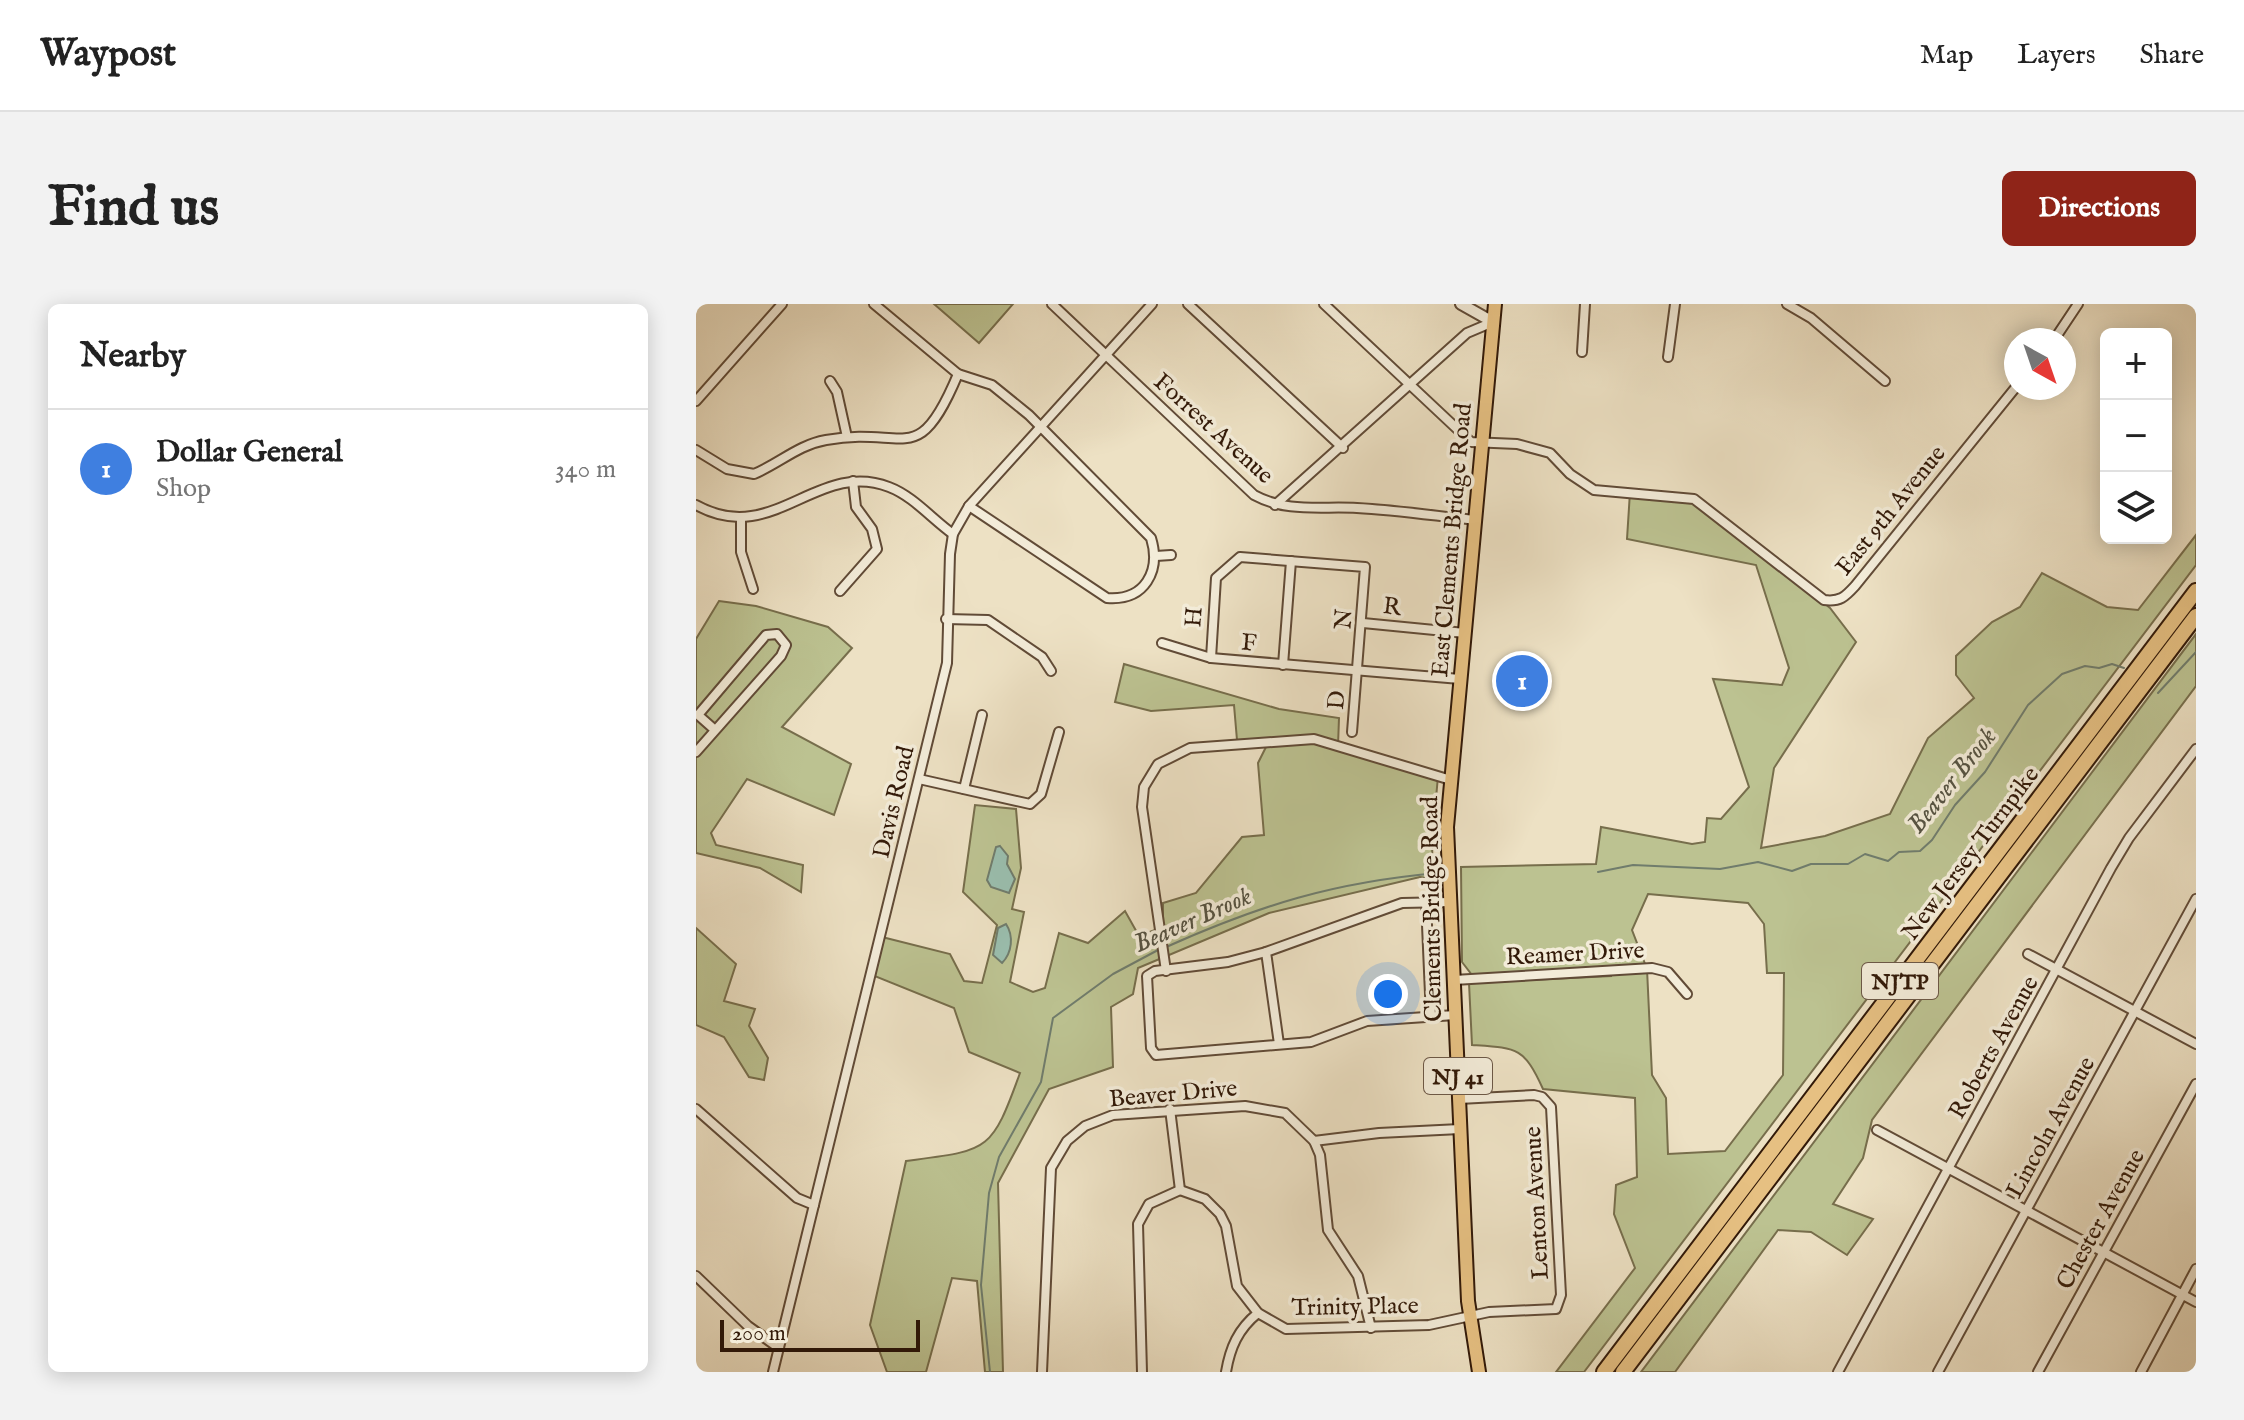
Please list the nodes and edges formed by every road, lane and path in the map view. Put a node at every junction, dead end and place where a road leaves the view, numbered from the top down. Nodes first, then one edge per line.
1 (782, 304) edge
2 (874, 304) edge
3 (1052, 304) edge
4 (1152, 304) edge
5 (1188, 304) edge
6 (1324, 304) edge
7 (1461, 304) edge
8 (1495, 304) edge
9 (1585, 304) edge
10 (1675, 304) edge
11 (1787, 304) edge
12 (2078, 304) edge
13 (1493, 322) junction
14 (2062, 328) edge
15 (1582, 352) dead end
16 (1105, 356) junction
17 (1668, 357) dead end
18 (958, 374) junction
19 (830, 381) dead end
20 (1885, 381) dead end
21 (1411, 385) junction
22 (2005, 400) edge
23 (696, 401) edge
24 (1041, 426) junction
25 (847, 437) junction
26 (1482, 444) junction
27 (1343, 448) junction
28 (696, 450) edge
29 (853, 481) junction
30 (696, 505) edge
31 (1275, 505) junction
32 (969, 506) junction
33 (741, 518) junction
34 (1475, 520) junction
35 (953, 534) junction
36 (1171, 555) dead end
37 (1156, 556) junction
38 (1291, 561) junction
39 (753, 589) dead end
40 (840, 591) dead end
41 (2196, 591) edge
42 (946, 619) junction
43 (2196, 619) edge
44 (1363, 623) junction
45 (1465, 633) junction
46 (1162, 643) dead end
47 (1211, 658) junction
48 (1283, 665) junction
49 (1051, 671) dead end
50 (1359, 672) junction
51 (1460, 679) junction
52 (982, 715) dead end
53 (715, 730) junction
54 (1059, 732) dead end
55 (1352, 732) dead end
56 (2196, 749) edge
57 (696, 752) edge
58 (919, 779) junction
59 (1451, 780) junction
60 (964, 789) junction
61 (2196, 899) edge
62 (1426, 902) junction
63 (1450, 902) junction
64 (1266, 952) junction
65 (2028, 954) dead end
66 (2058, 970) junction
67 (1166, 971) junction
68 (1454, 980) junction
69 (1687, 994) dead end
70 (2136, 1012) junction
71 (1455, 1015) junction
72 (1431, 1017) junction
73 (1279, 1044) junction
74 (2196, 1044) edge
75 (2196, 1084) edge
76 (1459, 1099) junction
77 (696, 1109) edge
78 (1170, 1109) junction
79 (1460, 1129) junction
80 (1877, 1130) dead end
81 (1314, 1141) junction
82 (1950, 1168) junction
83 (1180, 1190) junction
84 (814, 1205) junction
85 (2027, 1210) junction
86 (2106, 1253) junction
87 (2196, 1269) edge
88 (696, 1276) edge
89 (2182, 1295) junction
90 (2196, 1302) edge
91 (1559, 1306) joint
92 (1258, 1313) junction
93 (1470, 1315) junction
94 (1371, 1328) junction
95 (779, 1348) junction
96 (773, 1372) edge
97 (1042, 1372) edge
98 (1142, 1372) edge
99 (1226, 1372) edge
100 (1479, 1372) edge
101 (1604, 1372) edge
102 (1623, 1372) edge
103 (1838, 1372) edge
104 (1938, 1372) edge
105 (2038, 1372) edge
106 (2141, 1372) edge

1 - 23 street
2 - 18 street
3 - 16 street, Forrest Avenue
4 - 16 street, Davis Road
5 - 27 street
6 - 21 street
7 - 13 street
8 - 13 main road, East Clements Bridge Road / NJ 41
9 - 15 street
10 - 17 street
11 - 20 street
12 - 14 street
13 - 21 street
13 - 26 main road, East Clements Bridge Road / NJ 41
16 - 24 street, Davis Road
16 - 31 street, Forrest Avenue
18 - 24 street
18 - 25 street
19 - 25 street
21 - 26 street
21 - 27 street
22 - 26 street, East 9th Avenue
24 - 32 street, Davis Road
24 - 37 street
25 - 28 street
26 - 34 main road, East Clements Bridge Road / NJ 41
27 - 31 street
29 - 33 street
29 - 35 street
29 - 40 street
30 - 33 street
31 - 34 street, Forrest Avenue
32 - 35 street, Davis Road
32 - 37 street
33 - 39 street
34 - 45 main road, East Clements Bridge Road / NJ 41
35 - 42 street, Davis Road
36 - 37 street
38 - 44 street, N
38 - 47 street, H
38 - 48 street
41 - 101 highway, New Jersey Turnpike / NJTP
42 - 49 street
42 - 58 street, Davis Road
43 - 102 highway, New Jersey Turnpike / NJTP
44 - 45 street, R
44 - 50 street, N
45 - 51 main road, East Clements Bridge Road / NJ 41
46 - 47 street, F
47 - 48 street, F
48 - 50 street, F
50 - 51 street
50 - 55 street, D
51 - 59 main road, East Clements Bridge Road / NJ 41
52 - 60 street
53 - 53 street
53 - 57 street
54 - 60 street
56 - 66 street, Roberts Avenue
58 - 60 street
58 - 84 street, Davis Road
59 - 63 main road, Clements Bridge Road / NJ 41
59 - 67 street
61 - 70 street, Lincoln Avenue
62 - 63 street
62 - 64 street
62 - 72 street
63 - 68 main road, Clements Bridge Road / NJ 41
64 - 67 street
64 - 73 street
65 - 66 street
66 - 70 street
66 - 82 street, Roberts Avenue
67 - 73 street
68 - 69 street, Reamer Drive
68 - 71 main road, Clements Bridge Road / NJ 41
70 - 74 street
70 - 85 street, Lincoln Avenue
71 - 72 street
71 - 76 main road, Clements Bridge Road / NJ 41
72 - 73 street
75 - 86 street, Chester Avenue
76 - 79 main road, Clements Bridge Road / NJ 41
76 - 91 street, Lenton Avenue
77 - 84 street
78 - 81 street, Beaver Drive
78 - 83 street
78 - 97 street, Beaver Drive
79 - 81 street
79 - 93 main road, Clements Bridge Road / NJ 41
80 - 82 street
81 - 94 street
82 - 85 street
82 - 103 street, Roberts Avenue
83 - 92 street, Trinity Place
83 - 98 street
84 - 95 street, Davis Road
85 - 86 street
85 - 104 street, Lincoln Avenue
86 - 89 street
86 - 105 street, Chester Avenue
87 - 89 street
88 - 95 street
89 - 90 street
89 - 106 street
91 - 93 street, Trinity Place
92 - 94 street, Trinity Place
92 - 99 street
93 - 94 street, Trinity Place
93 - 100 main road, Clements Bridge Road / NJ 41
95 - 96 street, Davis Road

